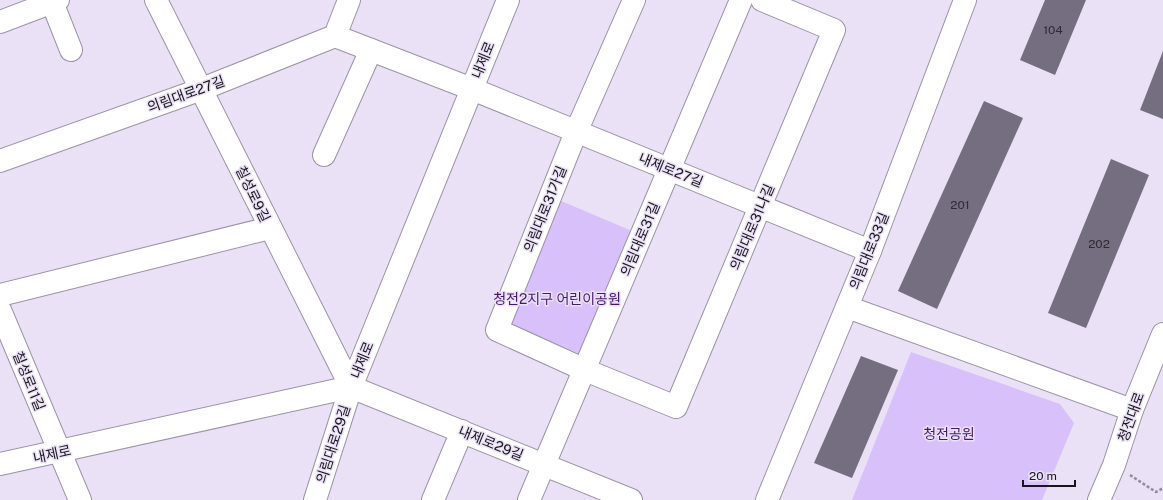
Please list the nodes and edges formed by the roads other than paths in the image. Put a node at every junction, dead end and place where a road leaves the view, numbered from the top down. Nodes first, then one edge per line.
1 (156, 0) edge
2 (350, 0) edge
3 (508, 0) edge
4 (634, 0) edge
5 (741, 0) edge
6 (762, 0) edge
7 (965, 0) edge
8 (55, 1) edge
9 (0, 22) edge
10 (335, 36) junction
11 (71, 50) dead end
12 (371, 50) junction
13 (202, 89) junction
14 (472, 89) junction
15 (576, 132) junction
16 (324, 155) dead end
17 (0, 161) edge
18 (669, 170) junction
19 (760, 207) junction
20 (270, 228) junction
21 (870, 251) junction
22 (0, 296) edge
23 (847, 307) junction
24 (0, 310) edge
25 (1163, 334) edge
26 (585, 370) junction
27 (351, 387) junction
28 (1132, 410) junction
29 (462, 431) junction
30 (59, 453) junction
31 (0, 464) edge
32 (544, 465) junction
33 (80, 500) edge
34 (315, 500) edge
35 (433, 500) edge
36 (529, 500) edge
37 (631, 500) edge
38 (767, 500) edge
39 (1099, 500) edge

1 - 13 street, 칠성로9길
2 - 10 street
3 - 14 street, 내제로
4 - 15 street, 의림대로31가길
5 - 18 street, 의림대로31길
6 - 19 street, 의림대로31나길
7 - 21 street, 의림대로33길
8 - 9 street
8 - 11 street
10 - 12 street, 내제로27길
10 - 13 street, 의림대로27길
12 - 14 street, 내제로27길
12 - 16 street
13 - 17 street, 의림대로27길
13 - 20 street, 칠성로9길
14 - 15 street, 내제로27길
14 - 27 street, 내제로
15 - 18 street, 내제로27길
15 - 26 street, 의림대로31가길
18 - 19 street, 내제로27길
18 - 26 street, 의림대로31길
19 - 21 street, 내제로27길
19 - 26 street, 의림대로31나길
20 - 22 street
20 - 27 street, 칠성로9길
21 - 23 street, 의림대로33길
23 - 28 street
23 - 38 street, 의림대로33길
24 - 30 street, 칠성로11길
25 - 28 street, 청전대로
26 - 32 street, 의림대로31길
27 - 29 street, 내제로29길
27 - 30 street, 내제로
27 - 34 street, 의림대로29길
28 - 39 street, 청전대로
29 - 32 street, 내제로29길
29 - 35 street
30 - 31 street, 내제로
30 - 33 street, 칠성로11길
32 - 36 street, 의림대로31길
32 - 37 street, 내제로29길

